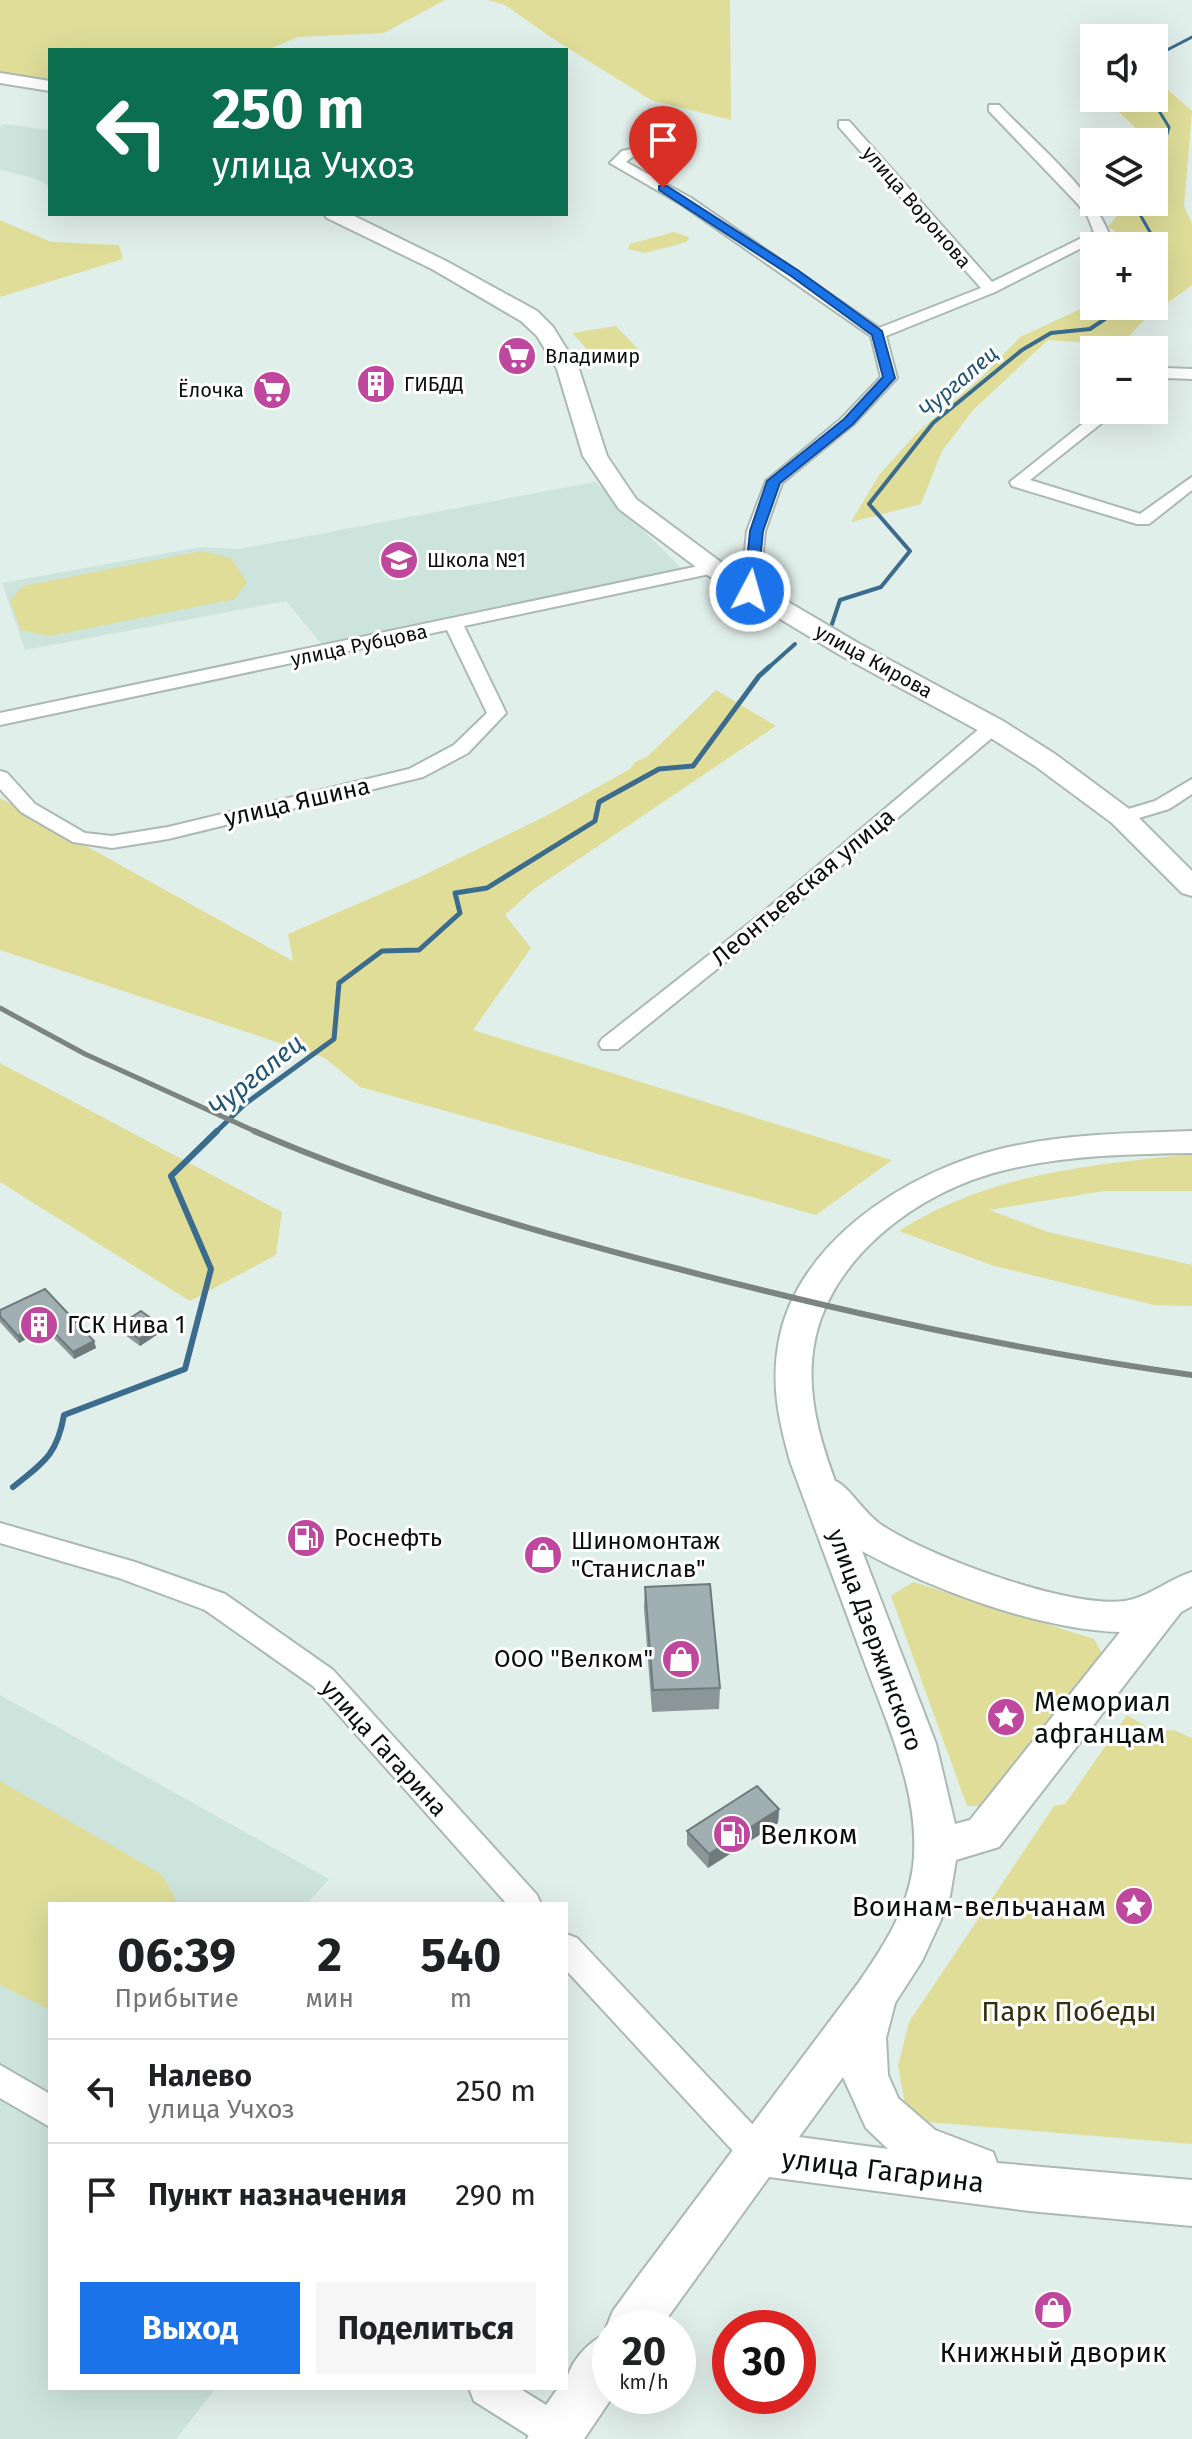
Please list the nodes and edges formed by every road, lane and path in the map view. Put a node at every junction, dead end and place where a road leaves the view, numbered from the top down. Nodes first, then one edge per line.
1 (0, 78) edge
2 (48, 86) edge
3 (994, 108) dead end
4 (844, 124) dead end
5 (686, 140) dead end
6 (338, 216) edge
7 (990, 289) junction
8 (878, 334) junction
9 (1168, 373) edge
10 (1192, 374) edge
11 (1092, 424) edge
12 (1192, 482) edge
13 (713, 568) junction
14 (750, 591) junction
15 (454, 625) junction
16 (2, 718) edge
17 (993, 727) junction
18 (0, 777) edge
19 (1192, 785) edge
20 (1122, 817) junction
21 (1192, 887) edge
22 (610, 1044) dead end
23 (1192, 1123) edge
24 (1192, 1142) edge
25 (1120, 1144) junction
26 (809, 1461) junction
27 (0, 1533) edge
28 (1179, 1594) edge
29 (936, 1847) junction
30 (524, 1902) edge
31 (568, 1950) edge
32 (881, 1986) junction
33 (0, 2080) edge
34 (802, 2095) junction
35 (48, 2111) edge
36 (758, 2154) junction
37 (855, 2166) junction
38 (1029, 2189) junction
39 (1192, 2203) edge
40 (644, 2310) edge
41 (592, 2383) edge
42 (490, 2390) edge
43 (555, 2436) edge

1 - 2 main road
3 - 7 street
4 - 7 street, улица Воронова
5 - 8 street
6 - 13 main road, улица Кирова
7 - 8 street
8 - 14 street
9 - 10 street
11 - 12 street
13 - 14 main road, улица Кирова
13 - 15 street, улица Рубцова
14 - 17 main road, улица Кирова
15 - 16 street, улица Рубцова
15 - 18 street, улица Яшина
17 - 20 main road, улица Кирова
17 - 22 street, Леонтьевская улица
19 - 20 street
20 - 21 main road, улица Кирова
23 - 25 main road
24 - 25 main road, улица Дзержинского
25 - 26 main road, улица Дзержинского
26 - 28 main road
26 - 29 main road, улица Дзержинского
27 - 30 street, улица Гагарина
28 - 29 main road
29 - 32 main road, улица Дзержинского
31 - 36 street, улица Гагарина
32 - 34 main road, улица Дзержинского
32 - 38 main road
33 - 35 street
34 - 36 main road, улица Дзержинского
34 - 37 main road
36 - 37 main road, улица Гагарина
36 - 40 main road, улица Дзержинского
37 - 38 main road, улица Гагарина
38 - 39 main road, улица Гагарина
41 - 43 main road
42 - 43 street

